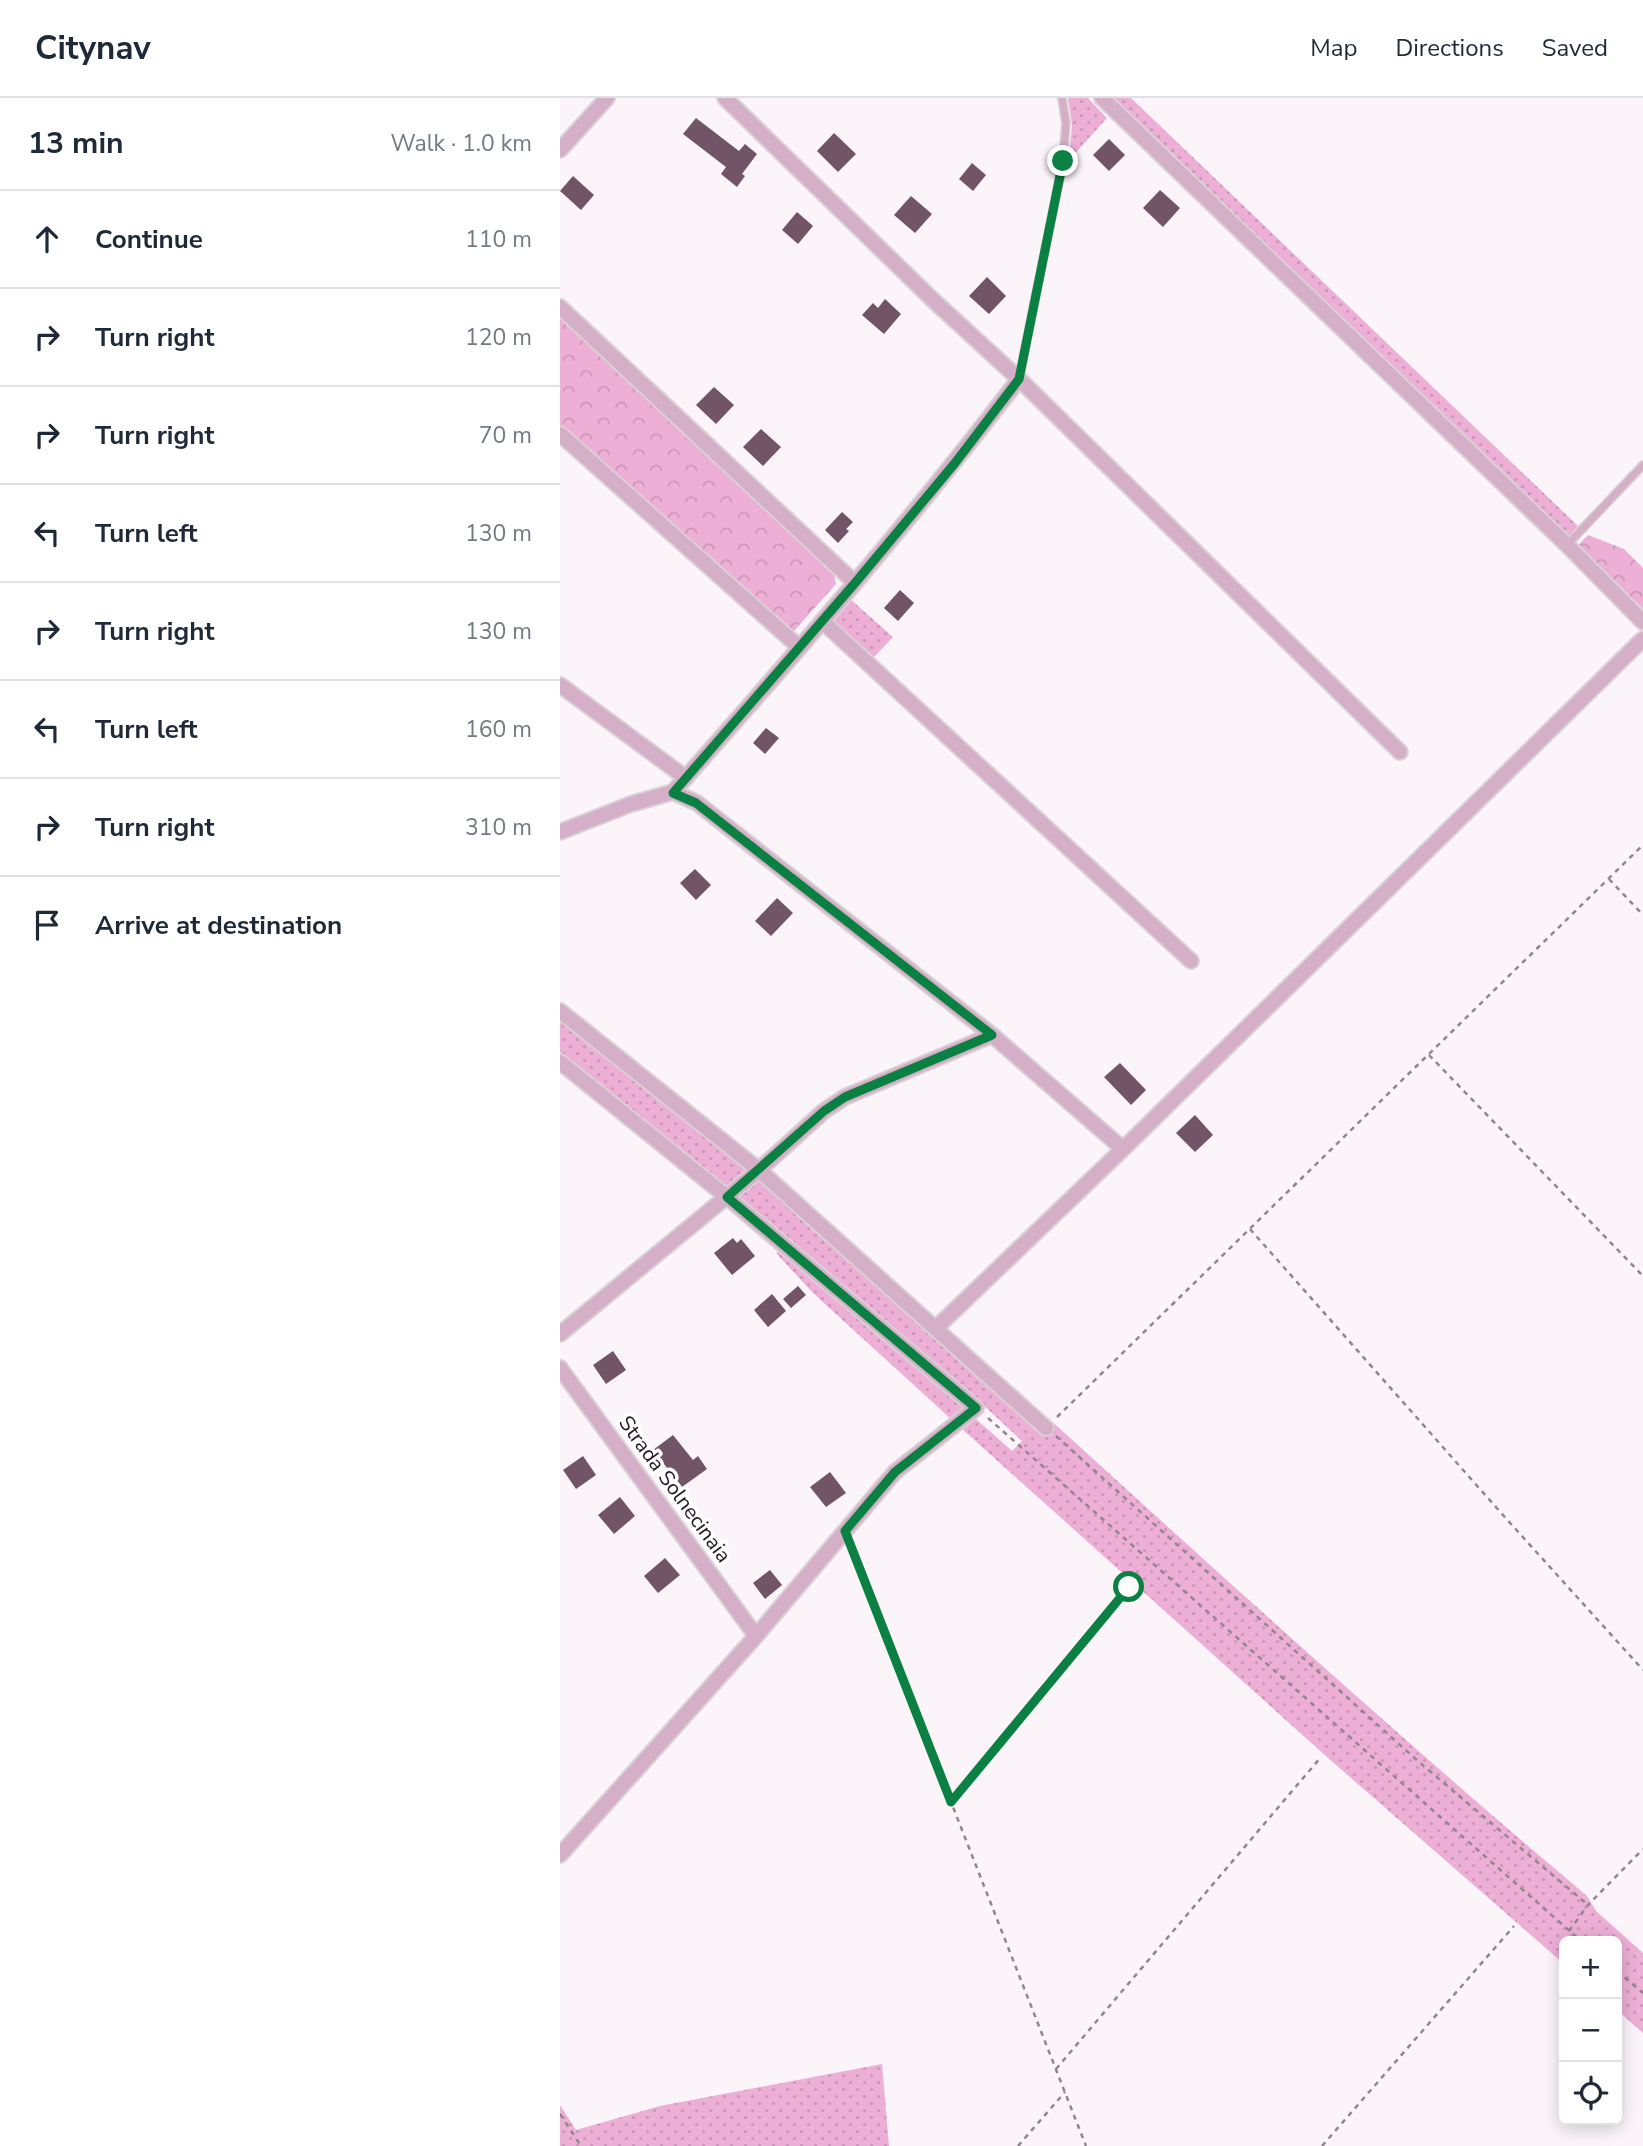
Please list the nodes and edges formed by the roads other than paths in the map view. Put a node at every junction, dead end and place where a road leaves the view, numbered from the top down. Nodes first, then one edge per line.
1 (607, 98) edge
2 (724, 98) edge
3 (1062, 98) edge
4 (1102, 98) edge
5 (560, 150) edge
6 (560, 307) edge
7 (1019, 379) junction
8 (560, 434) edge
9 (1643, 465) edge
10 (1567, 545) junction
11 (855, 583) junction
12 (822, 621) junction
13 (1643, 622) edge
14 (1643, 639) edge
15 (799, 647) junction
16 (560, 685) edge
17 (1399, 751) dead end
18 (686, 778) junction
19 (673, 793) junction
20 (560, 832) edge
21 (1191, 961) dead end
22 (560, 1011) edge
23 (992, 1035) junction
24 (560, 1062) edge
25 (1123, 1149) junction
26 (759, 1170) junction
27 (727, 1197) junction
28 (935, 1329) junction
29 (560, 1334) edge
30 (560, 1368) edge
31 (1046, 1428) road end
32 (756, 1636) junction
33 (560, 1855) edge

1 - 5 street
2 - 7 street
3 - 7 lane
4 - 10 street
6 - 11 street
7 - 11 street
7 - 17 street
8 - 15 street
9 - 10 lane
10 - 13 street
11 - 12 street
12 - 15 street
12 - 21 street
14 - 25 street
15 - 18 street
16 - 18 street
18 - 19 street
19 - 20 street
19 - 23 street
22 - 26 street
23 - 25 street
23 - 26 street
24 - 27 street
25 - 28 street
26 - 27 street
26 - 28 street
27 - 29 street
27 - 32 street
28 - 31 street
30 - 32 street, Strada Solnecinaia
32 - 33 street

